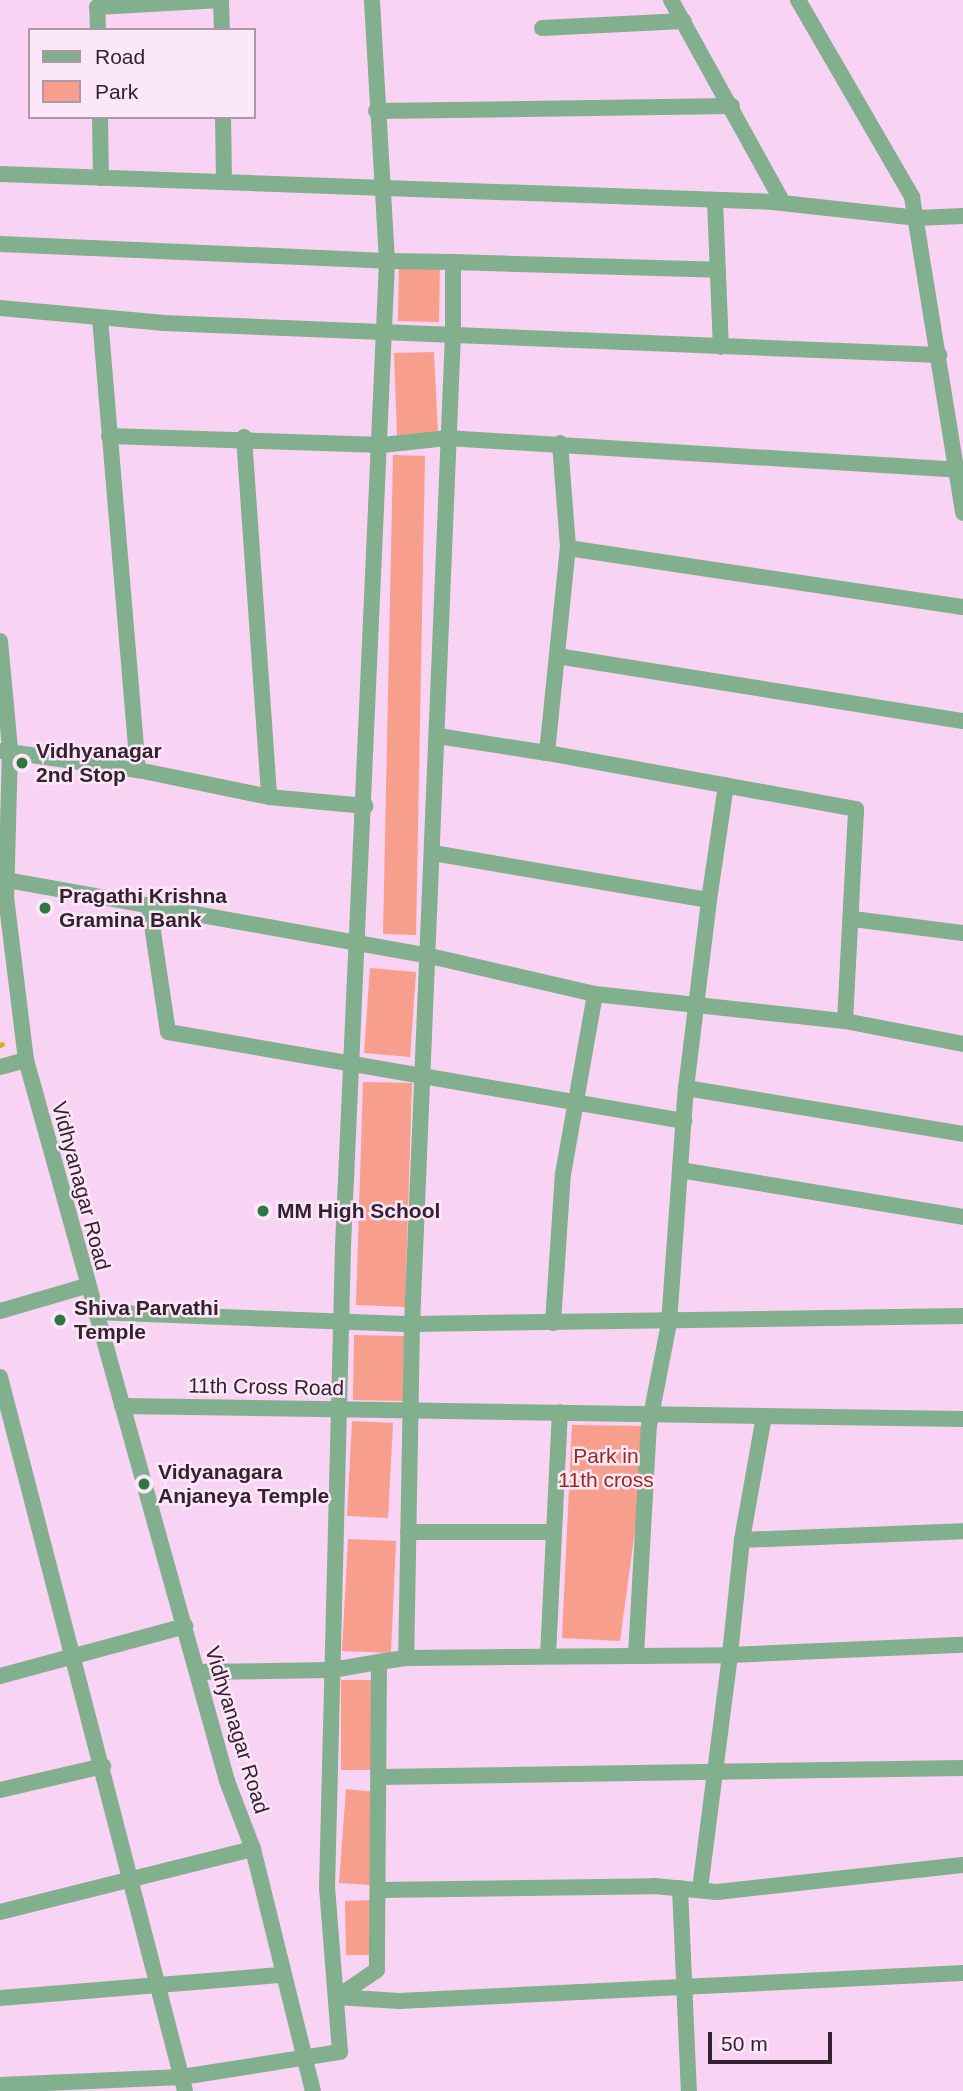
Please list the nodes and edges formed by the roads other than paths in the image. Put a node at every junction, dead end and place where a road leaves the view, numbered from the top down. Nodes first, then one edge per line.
1 (372, 0) edge
2 (671, 0) edge
3 (798, 0) edge
4 (221, 2) edge
5 (684, 21) junction
6 (98, 28) edge
7 (222, 28) edge
8 (542, 28) dead end
9 (732, 106) junction
10 (376, 111) junction
11 (100, 119) edge
12 (223, 119) edge
13 (0, 174) edge
14 (101, 178) junction
15 (224, 182) junction
16 (381, 190) junction
17 (716, 200) junction
18 (783, 203) junction
19 (963, 216) edge
20 (918, 218) junction
21 (0, 244) edge
22 (387, 261) junction
23 (453, 262) junction
24 (718, 270) junction
25 (0, 309) edge
26 (100, 318) junction
27 (385, 330) junction
28 (453, 334) junction
29 (721, 347) junction
30 (939, 355) junction
31 (109, 436) junction
32 (244, 438) junction
33 (447, 438) junction
34 (559, 443) junction
35 (382, 445) junction
36 (959, 469) edge
37 (963, 513) edge
38 (568, 548) junction
39 (963, 607) edge
40 (0, 641) edge
41 (557, 656) junction
42 (963, 721) edge
43 (438, 736) junction
44 (5, 750) edge
45 (547, 753) junction
46 (138, 770) junction
47 (726, 785) junction
48 (270, 797) junction
49 (366, 806) junction
50 (433, 853) junction
51 (8, 880) junction
52 (3, 898) edge
53 (709, 900) junction
54 (149, 905) junction
55 (853, 919) junction
56 (963, 933) edge
57 (360, 944) junction
58 (430, 956) junction
59 (595, 994) junction
60 (697, 1006) junction
61 (845, 1021) junction
62 (963, 1044) edge
63 (26, 1060) junction
64 (354, 1061) junction
65 (0, 1067) edge
66 (424, 1074) junction
67 (686, 1088) junction
68 (575, 1104) junction
69 (684, 1121) junction
70 (963, 1134) edge
71 (680, 1170) junction
72 (963, 1217) edge
73 (86, 1286) junction
74 (0, 1311) edge
75 (94, 1312) junction
76 (963, 1316) edge
77 (341, 1321) junction
78 (669, 1323) junction
79 (412, 1324) junction
80 (553, 1324) junction
81 (0, 1377) edge
82 (122, 1406) junction
83 (339, 1409) junction
84 (410, 1409) junction
85 (560, 1412) junction
86 (652, 1414) junction
87 (764, 1416) junction
88 (963, 1419) edge
89 (6, 1421) edge
90 (963, 1531) edge
91 (408, 1532) junction
92 (554, 1532) junction
93 (742, 1540) junction
94 (185, 1626) junction
95 (963, 1645) edge
96 (636, 1655) junction
97 (730, 1655) junction
98 (548, 1656) junction
99 (75, 1658) junction
100 (406, 1658) junction
101 (379, 1662) junction
102 (332, 1670) junction
103 (198, 1672) junction
104 (0, 1676) edge
105 (103, 1766) junction
106 (963, 1768) edge
107 (713, 1775) junction
108 (379, 1777) junction
109 (0, 1790) edge
110 (253, 1849) junction
111 (963, 1865) edge
112 (132, 1878) junction
113 (680, 1888) junction
114 (379, 1890) junction
115 (701, 1890) junction
116 (0, 1912) edge
117 (963, 1973) edge
118 (281, 1975) junction
119 (160, 1987) junction
120 (684, 1987) junction
121 (0, 1997) edge
122 (337, 1997) junction
123 (302, 2060) junction
124 (183, 2084) edge
125 (0, 2085) edge
126 (68, 2087) edge
127 (313, 2091) edge
128 (689, 2091) edge

1 - 10 street
2 - 5 street
3 - 20 street
4 - 6 street
4 - 7 street
5 - 8 street
5 - 9 street
9 - 10 street
9 - 18 street
10 - 16 street
11 - 14 street
12 - 15 street
13 - 14 street
14 - 15 street
15 - 16 street
16 - 17 street
16 - 22 street
17 - 18 street
17 - 24 street
18 - 20 street
19 - 20 street
20 - 30 street
21 - 22 street
22 - 23 street
22 - 27 street
23 - 24 street
23 - 28 street
24 - 29 street
25 - 26 street
26 - 27 street
26 - 31 street
27 - 28 street
27 - 35 street
28 - 29 street
28 - 33 street
29 - 30 street
30 - 36 street
31 - 32 street
31 - 46 street
32 - 35 street
32 - 48 street
33 - 34 street
33 - 35 street
33 - 43 street
34 - 36 street
34 - 38 street
35 - 49 street
36 - 37 street
38 - 39 street
38 - 41 street
40 - 44 street, Vidhyanagar Road
41 - 42 street
41 - 45 street
43 - 45 street
43 - 50 street
44 - 46 street
44 - 51 street, Vidhyanagar Road
45 - 47 street
46 - 48 street
47 - 53 street
47 - 55 street
48 - 49 street
49 - 57 street
50 - 53 street
50 - 58 street
51 - 52 street, Vidhyanagar Road
51 - 54 street
52 - 63 street, Vidhyanagar Road
53 - 60 street
54 - 57 street
54 - 64 street
55 - 56 street
55 - 61 street
57 - 58 street
57 - 64 street
58 - 59 street
58 - 66 street
59 - 60 street
59 - 68 street
60 - 61 street
60 - 67 street
61 - 62 street
63 - 65 street
63 - 73 street, Vidhyanagar Road
64 - 66 street
64 - 77 street
66 - 68 street
66 - 79 street
67 - 69 street
67 - 70 street
68 - 69 street
68 - 80 street
69 - 71 street
71 - 72 street
71 - 78 street
73 - 74 street
73 - 75 street, Vidhyanagar Road
75 - 77 street
75 - 82 street, Vidhyanagar Road
76 - 78 street
77 - 79 street
77 - 83 street
78 - 80 street
78 - 86 street
79 - 80 street
79 - 84 street
81 - 89 street
82 - 83 street, 11th Cross Road
82 - 94 street, Vidhyanagar Road
83 - 84 street, 11th Cross Road
83 - 102 street
84 - 85 street, 11th Cross Road
84 - 91 street
85 - 86 street, 11th Cross Road
85 - 92 street
86 - 87 street, 11th Cross Road
86 - 96 street
87 - 88 street, 11th Cross Road
87 - 93 street
89 - 99 street
90 - 93 street
91 - 92 street
91 - 100 street
92 - 98 street
93 - 97 street
94 - 99 street
94 - 103 street, Vidhyanagar Road
95 - 97 street
96 - 97 street
96 - 98 street
97 - 107 street
98 - 100 street
99 - 104 street
99 - 105 street
100 - 101 street
101 - 102 street
101 - 108 street
102 - 103 street
102 - 122 street
103 - 110 street, Vidhyanagar Road
105 - 109 street
105 - 112 street
106 - 107 street
107 - 108 street
107 - 115 street
108 - 114 street
110 - 112 street
110 - 118 street, Vidhyanagar Road
111 - 115 street
112 - 116 street
112 - 119 street
113 - 114 street
113 - 115 street
113 - 120 street
114 - 122 street
117 - 120 street
118 - 119 street
118 - 123 street, Vidhyanagar Road
119 - 121 street
119 - 124 street
120 - 122 street
120 - 128 street
122 - 123 street
123 - 124 street
123 - 127 street, Vidhyanagar Road
124 - 126 street
125 - 126 street

